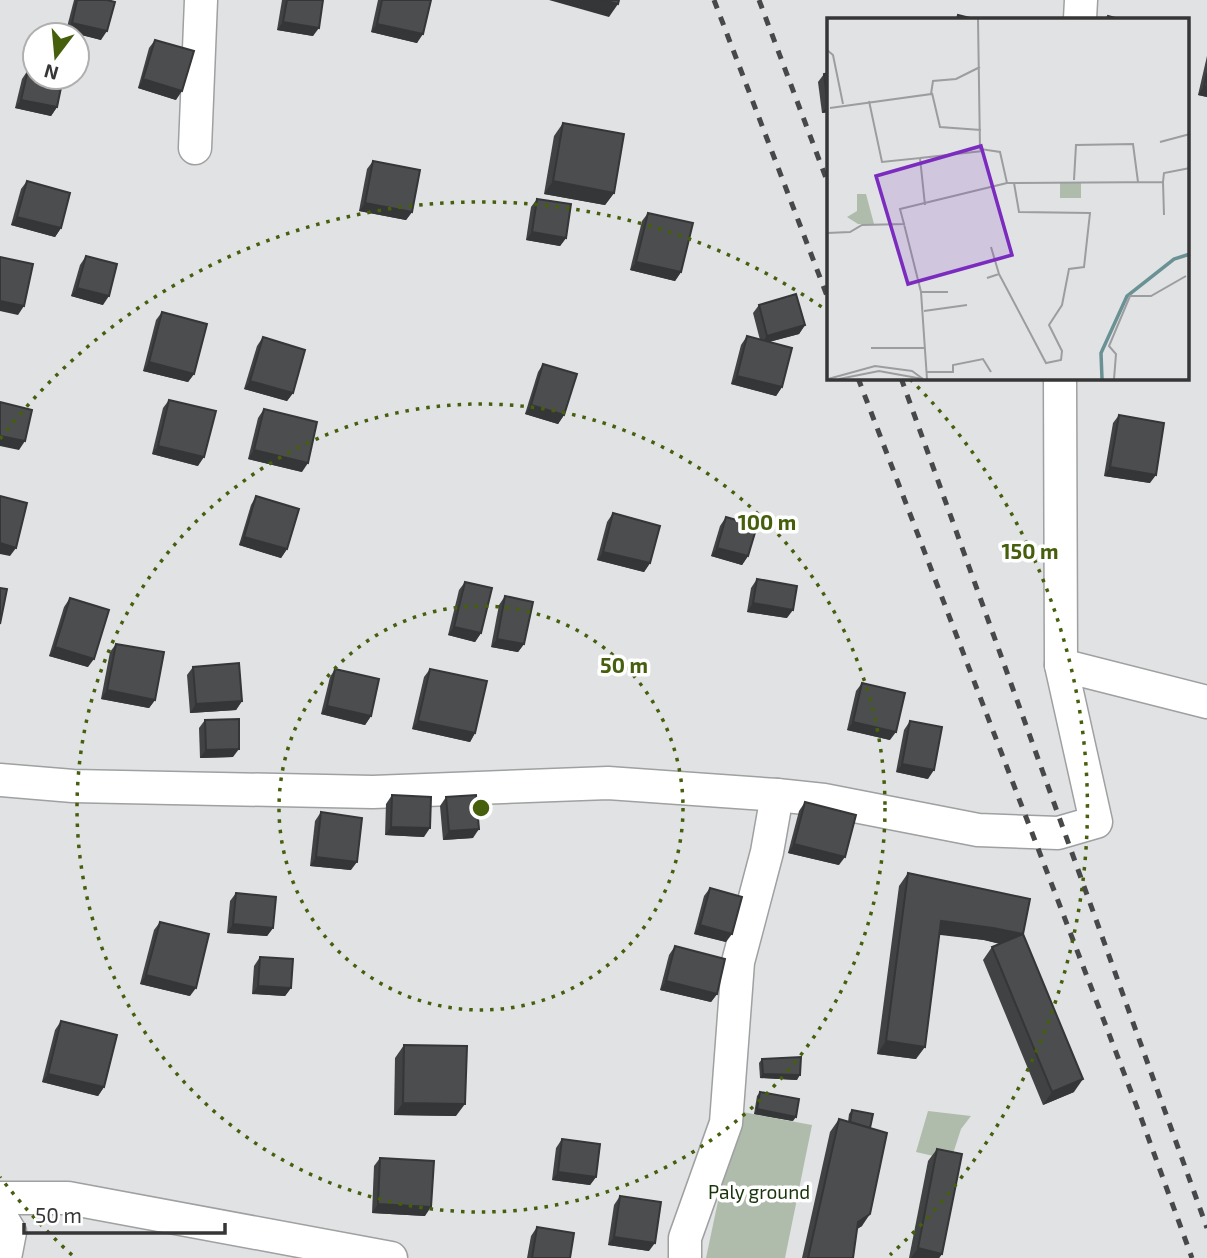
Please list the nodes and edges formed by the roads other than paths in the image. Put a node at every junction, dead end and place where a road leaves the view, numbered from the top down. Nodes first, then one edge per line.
1 (201, 0) edge
2 (1081, 0) edge
3 (1080, 18) edge
4 (195, 148) dead end
5 (1060, 380) edge
6 (1061, 665) junction
7 (1207, 702) edge
8 (0, 780) edge
9 (777, 795) junction
10 (0, 1198) edge
11 (0, 1215) edge
12 (5, 1258) edge
13 (391, 1258) edge
14 (685, 1258) edge

1 - 4 street
2 - 3 street
5 - 6 street
6 - 7 street
6 - 9 street
8 - 9 street
9 - 14 street
10 - 13 street
11 - 12 street

